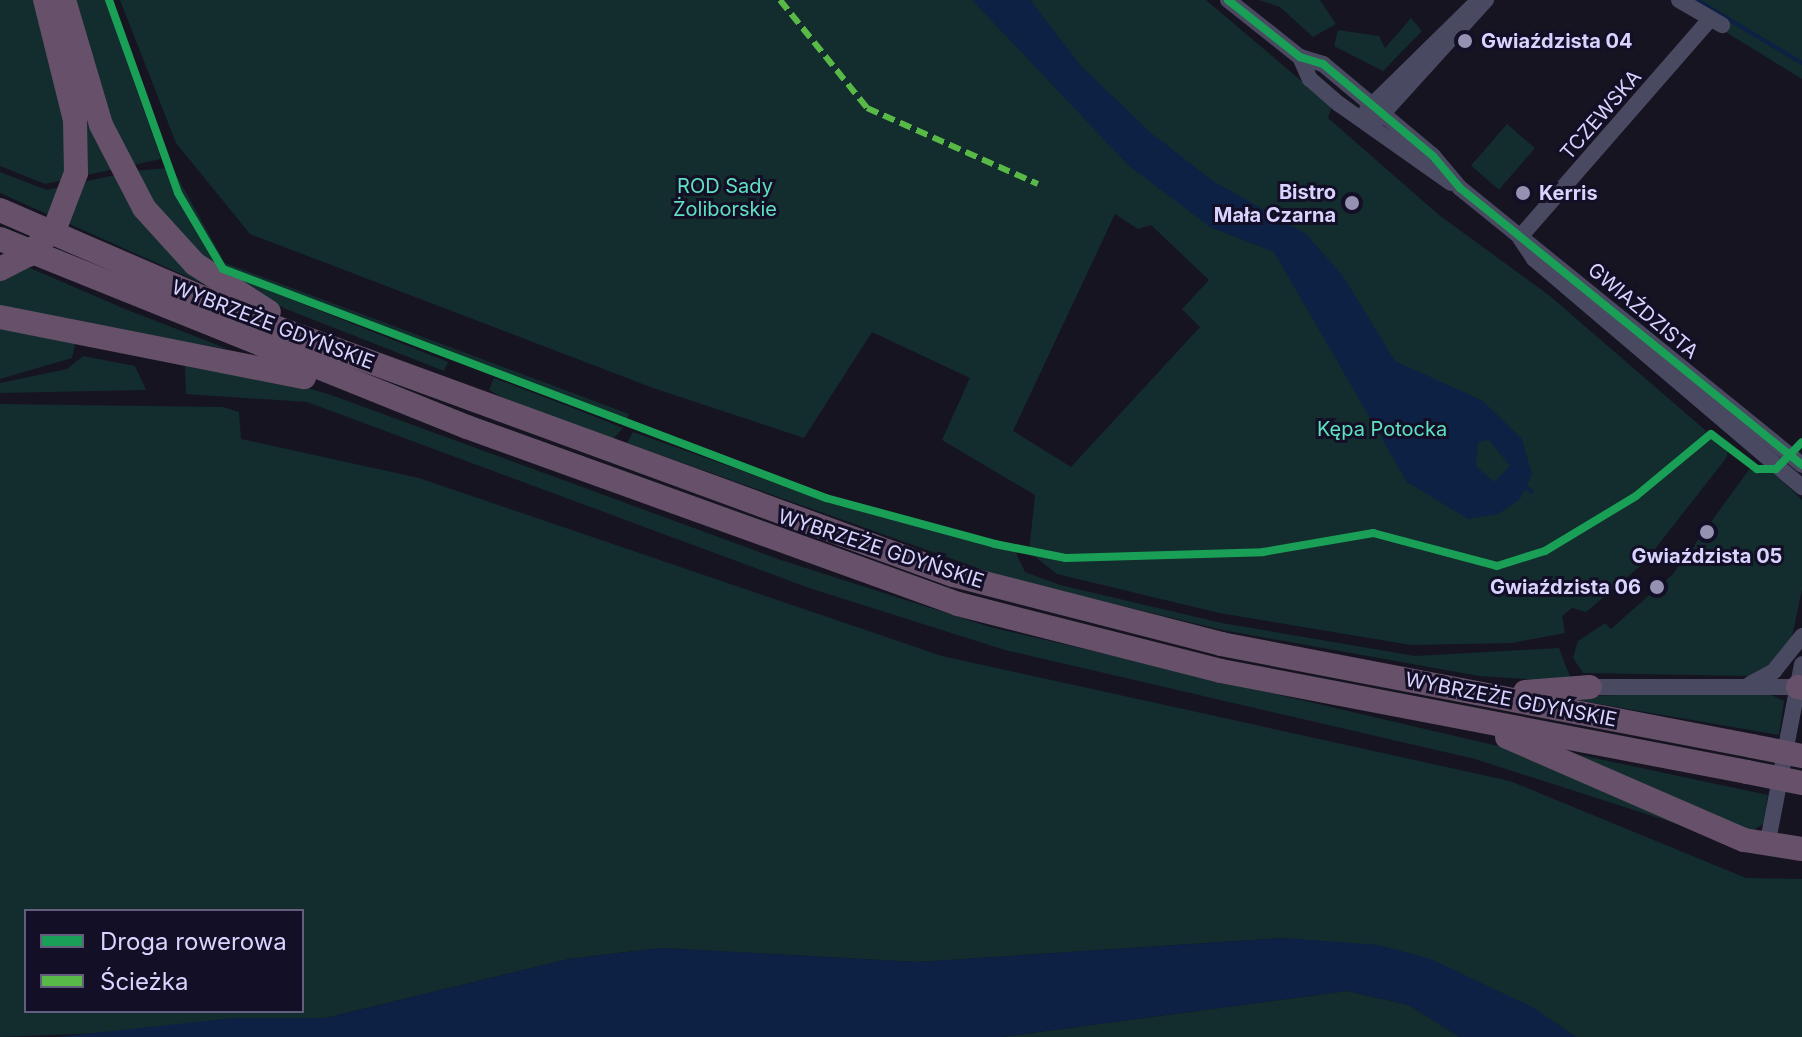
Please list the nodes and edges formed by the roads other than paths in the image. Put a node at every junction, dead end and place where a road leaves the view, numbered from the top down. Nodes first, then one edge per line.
1 (45, 0) edge
2 (64, 0) edge
3 (1228, 0) edge
4 (1479, 0) edge
5 (1486, 0) edge
6 (1679, 0) edge
7 (1300, 57) junction
8 (1371, 103) junction
9 (1384, 115) junction
10 (1365, 123) junction
11 (1460, 188) junction
12 (0, 210) edge
13 (1520, 237) junction
14 (1, 239) edge
15 (0, 269) edge
16 (0, 317) edge
17 (330, 347) junction
18 (1743, 414) junction
19 (467, 427) junction
20 (1746, 435) junction
21 (1802, 465) edge
22 (1802, 487) edge
23 (1802, 636) edge
24 (1801, 679) edge
25 (1749, 685) junction
26 (1590, 687) joint
27 (1471, 693) junction
28 (1464, 719) junction
29 (1802, 756) edge
30 (1802, 783) edge
31 (1767, 846) junction
32 (1802, 849) edge

1 - 15 highway, bridge
2 - 17 highway
3 - 7 street, GWIAŹDZISTA
4 - 8 street
5 - 9 street
6 - 13 street, TCZEWSKA
7 - 8 street, GWIAŹDZISTA
7 - 10 street, GWIAŹDZISTA
8 - 9 street, GWIAŹDZISTA
8 - 10 street
9 - 10 street
9 - 11 street, GWIAŹDZISTA
10 - 11 street, GWIAŹDZISTA
11 - 13 street, GWIAŹDZISTA
12 - 17 highway, WYBRZEŻE GDYŃSKIE
13 - 18 street, GWIAŹDZISTA
13 - 20 street, GWIAŹDZISTA
14 - 19 highway, WYBRZEŻE GDYŃSKIE
16 - 19 highway
17 - 27 highway, WYBRZEŻE GDYŃSKIE
18 - 20 street
18 - 21 street, GWIAŹDZISTA
19 - 28 highway, WYBRZEŻE GDYŃSKIE
20 - 22 street, GWIAŹDZISTA
23 - 25 street
24 - 25 street
24 - 31 street
25 - 26 street
26 - 27 highway
27 - 29 highway, WYBRZEŻE GDYŃSKIE, bridge
28 - 30 highway, WYBRZEŻE GDYŃSKIE, bridge
28 - 31 highway
31 - 32 highway

